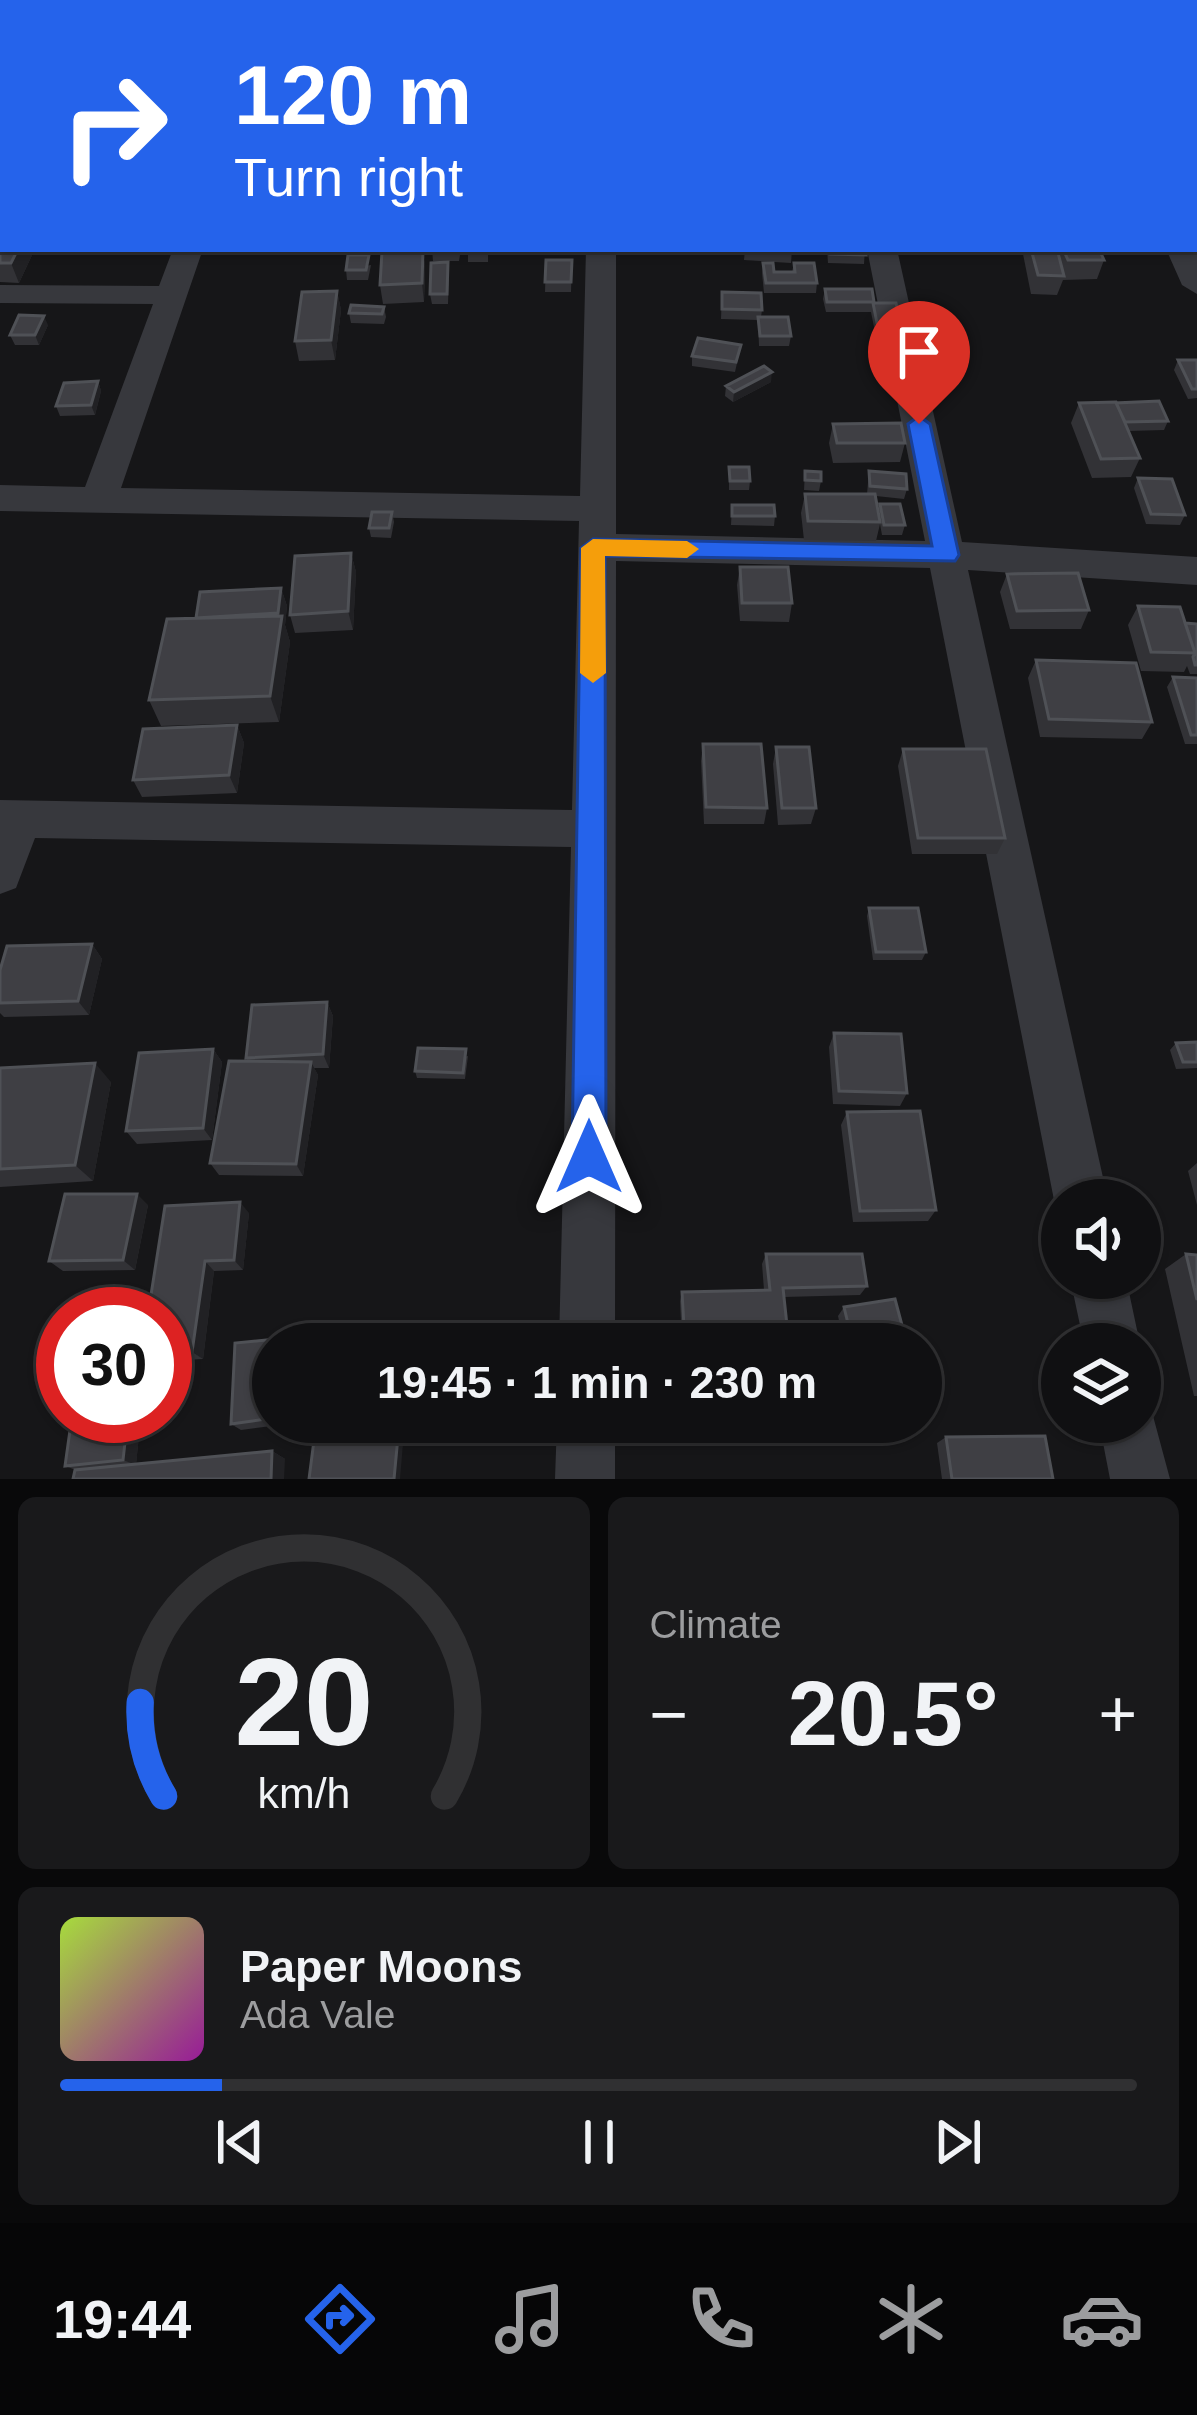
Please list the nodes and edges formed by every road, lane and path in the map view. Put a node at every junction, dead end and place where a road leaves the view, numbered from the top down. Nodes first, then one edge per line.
1 (187, 252) edge
2 (601, 252) edge
3 (883, 252) edge
4 (1182, 252) edge
5 (1197, 285) edge
6 (0, 294) edge
7 (172, 295) junction
8 (100, 496) junction
9 (0, 498) edge
10 (595, 528) junction
11 (946, 555) junction
12 (1197, 571) edge
13 (9, 819) edge
14 (592, 829) junction
15 (0, 874) edge
16 (1078, 1179) edge
17 (587, 1323) edge
18 (586, 1443) edge
19 (1132, 1443) edge
20 (585, 1479) edge
21 (1140, 1479) edge

1 - 7 street
2 - 10 street
3 - 11 street
4 - 5 street
6 - 7 street
7 - 8 street
8 - 9 street
8 - 10 street
10 - 11 street
10 - 14 street
11 - 12 street
11 - 16 street
13 - 14 street
13 - 15 street
14 - 17 street
18 - 20 street
19 - 21 street

